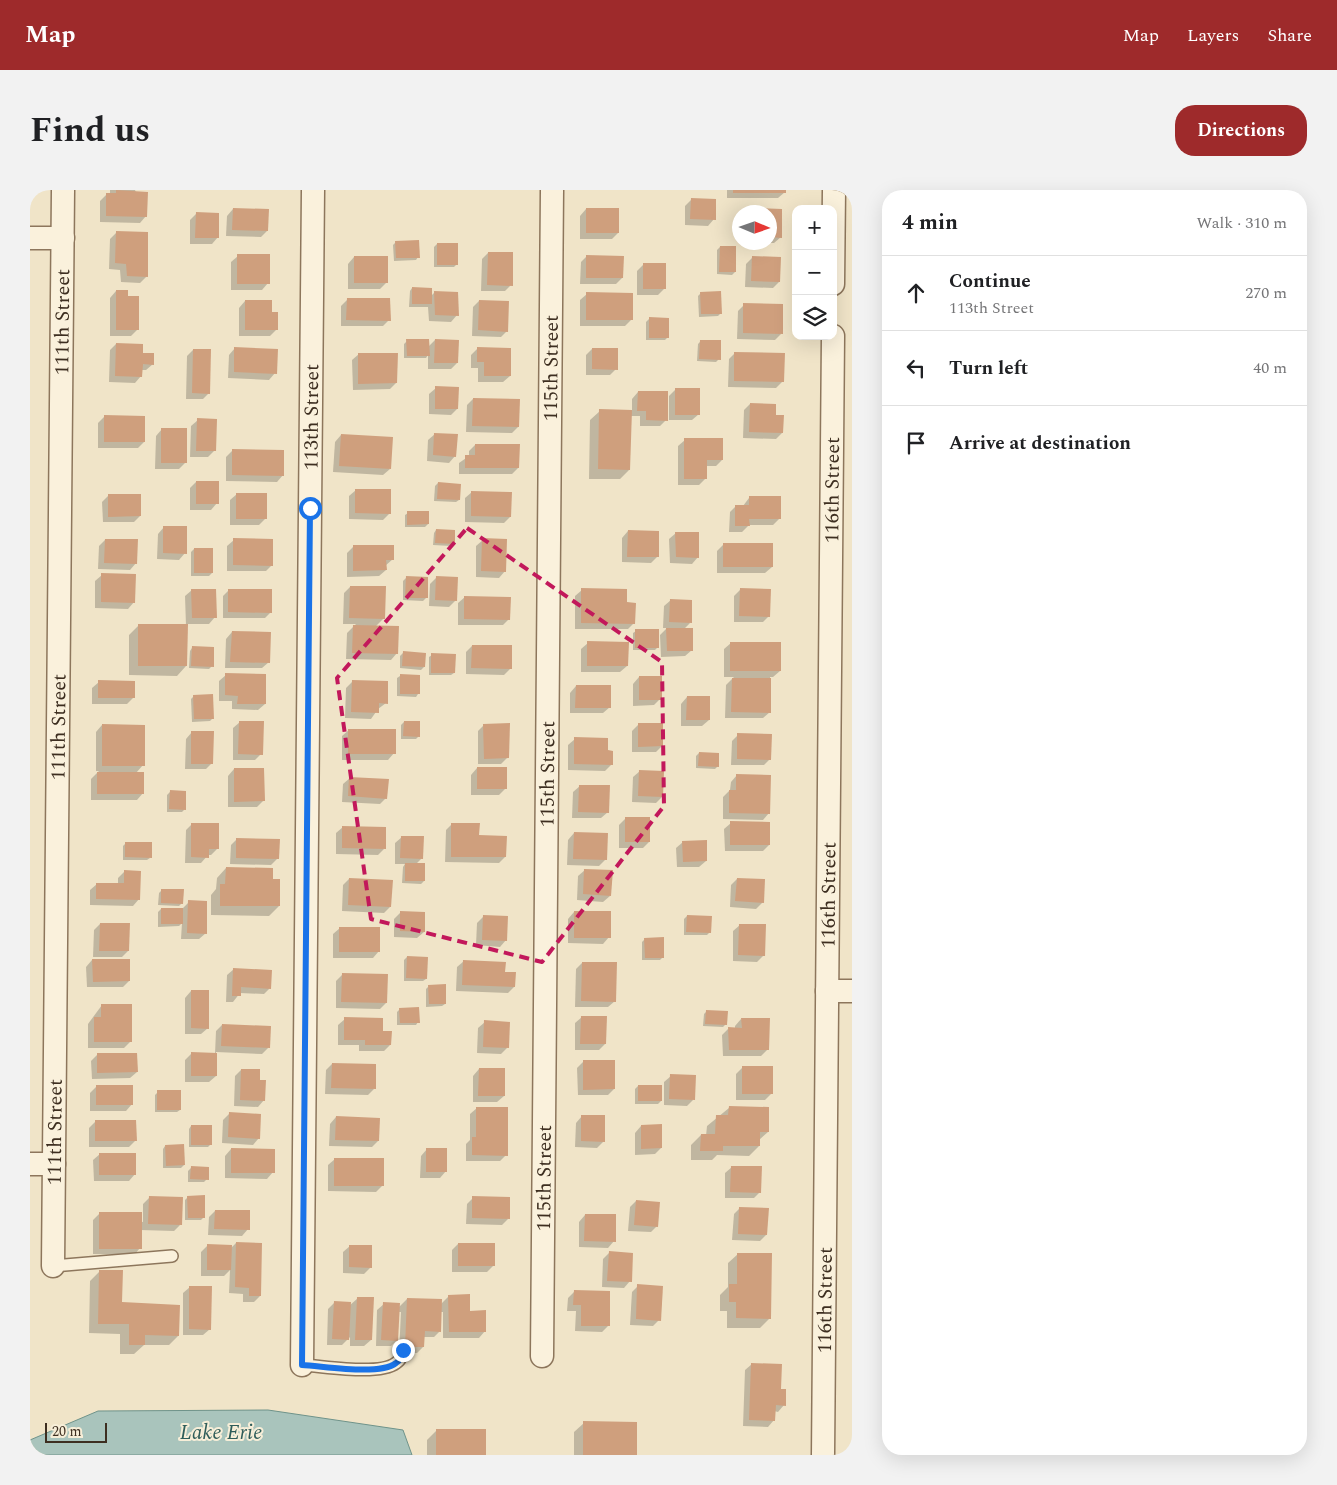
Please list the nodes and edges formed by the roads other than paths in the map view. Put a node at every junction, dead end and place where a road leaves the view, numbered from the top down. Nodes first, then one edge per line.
1 (63, 190) edge
2 (313, 190) edge
3 (552, 190) edge
4 (834, 190) edge
5 (30, 238) edge
6 (63, 238) junction
7 (833, 250) edge
8 (833, 340) edge
9 (827, 991) junction
10 (852, 991) edge
11 (30, 1164) edge
12 (54, 1164) junction
13 (172, 1256) dead end
14 (53, 1266) joint
15 (403, 1350) dead end
16 (542, 1356) dead end
17 (302, 1365) joint
18 (823, 1455) edge

1 - 6 street, 111th Street
2 - 17 street, 113th Street
3 - 16 street, 115th Street
4 - 7 street
5 - 6 street
6 - 12 street, 111th Street
8 - 9 street, 116th Street
9 - 10 street
9 - 18 street, 116th Street
11 - 12 street
12 - 14 street, 111th Street
13 - 14 lane
15 - 17 lane

